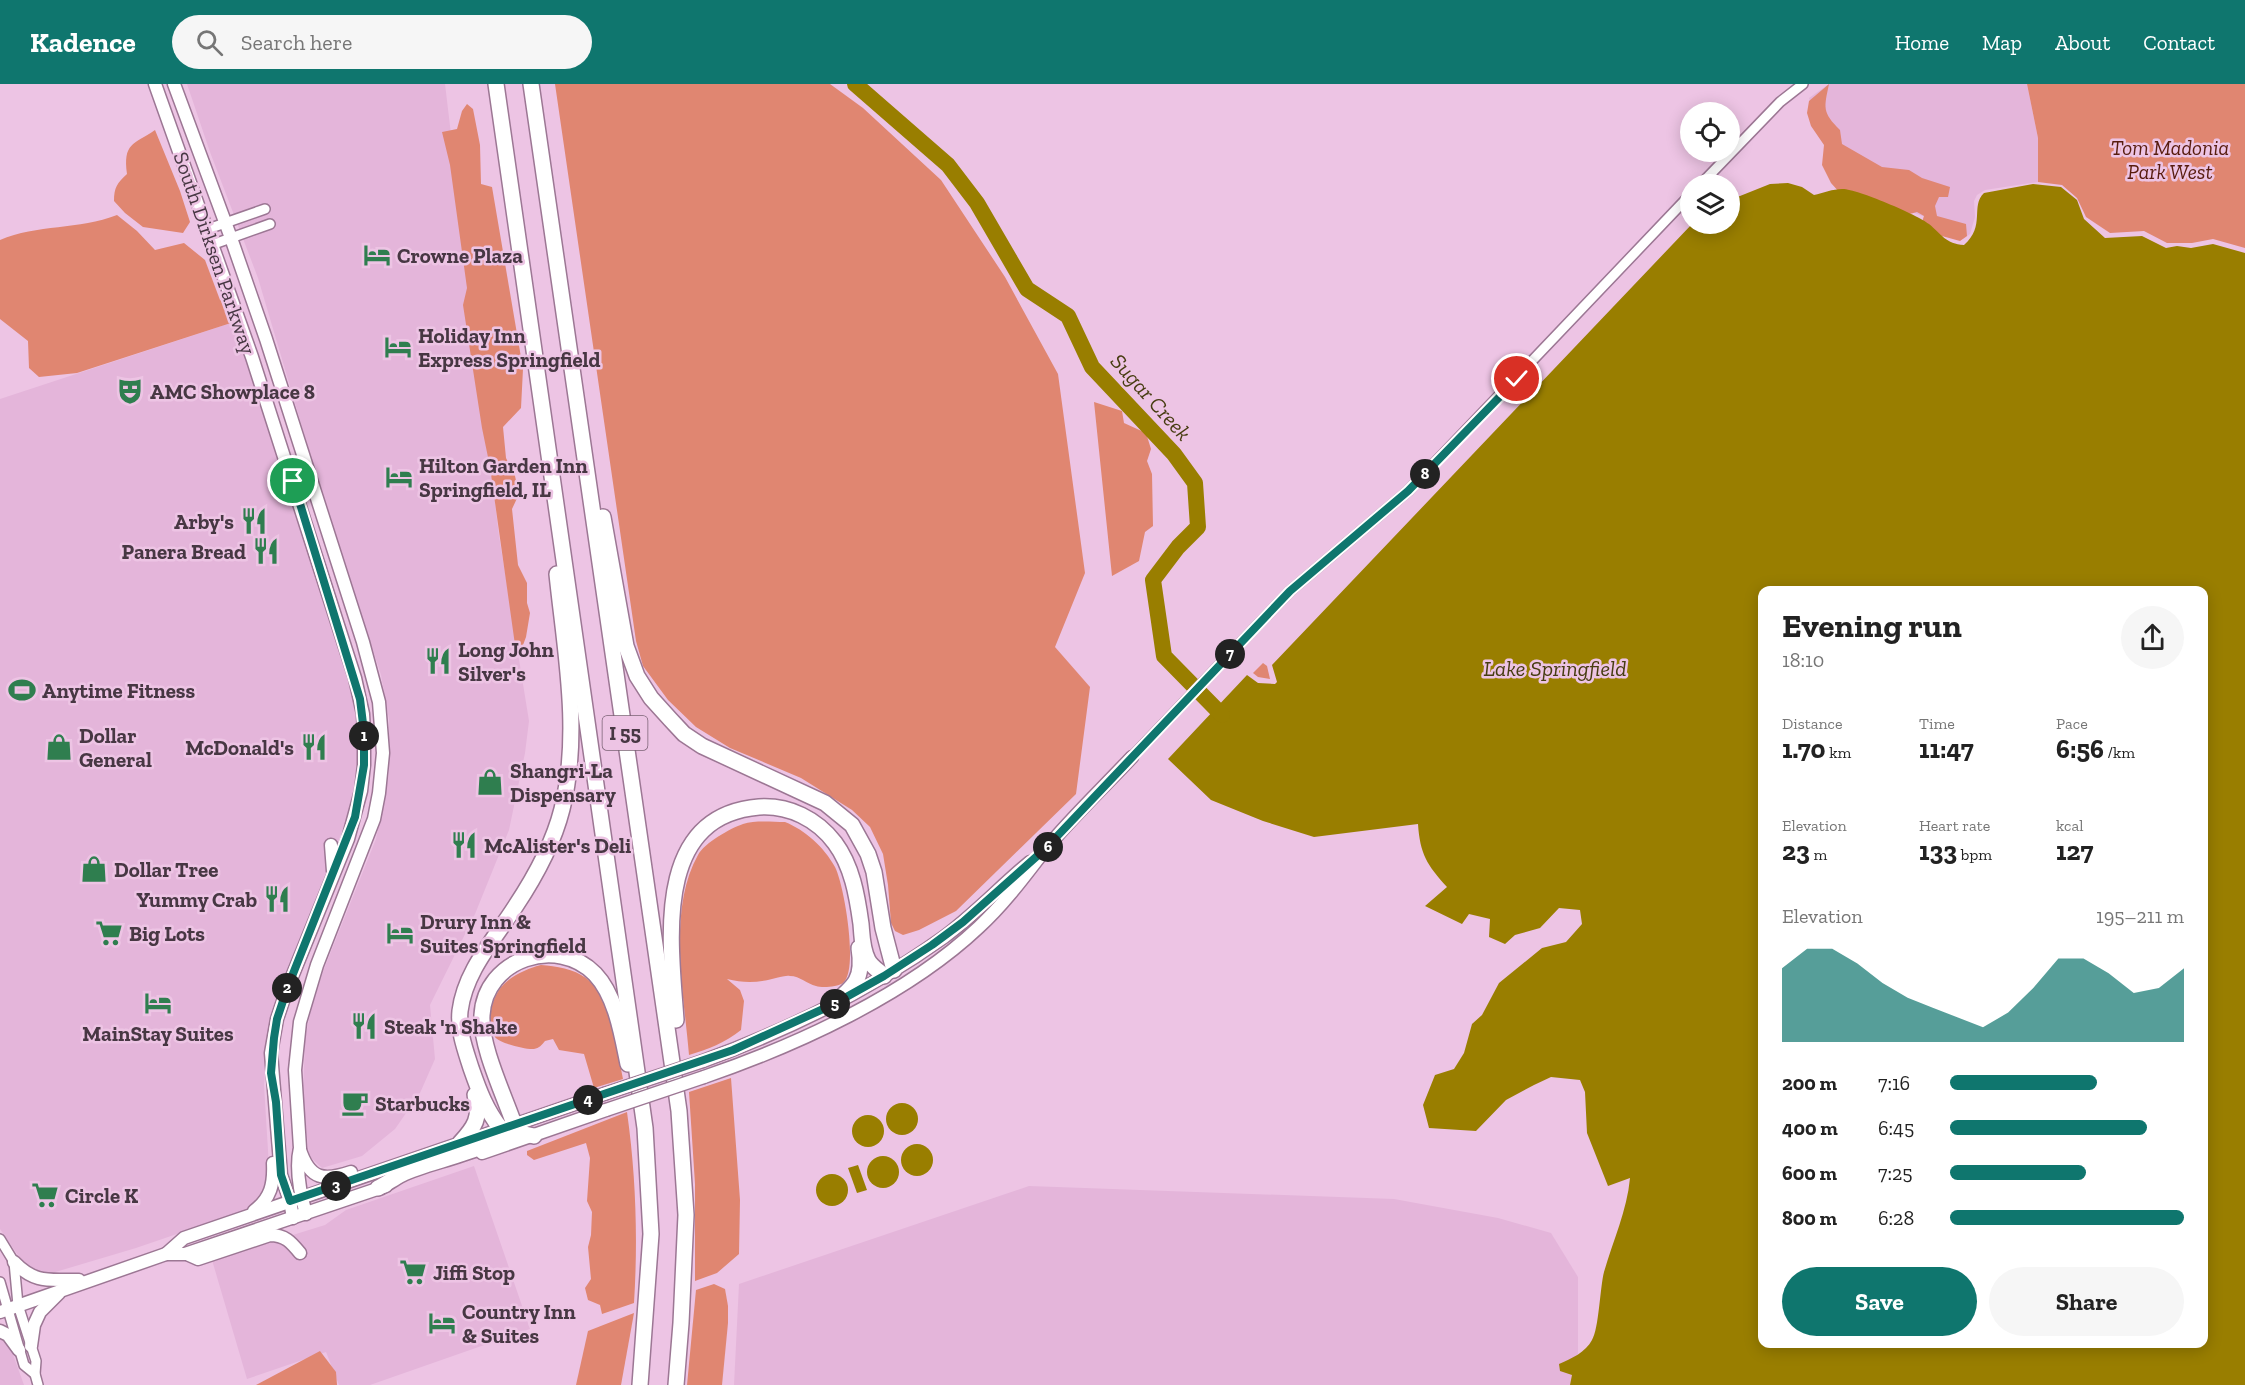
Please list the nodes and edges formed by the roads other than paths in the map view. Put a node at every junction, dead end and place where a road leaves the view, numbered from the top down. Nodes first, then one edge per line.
1 (155, 84) edge
2 (174, 84) edge
3 (496, 84) edge
4 (531, 84) edge
5 (1803, 84) edge
6 (1711, 174) edge
7 (1680, 205) edge
8 (265, 209) dead end
9 (226, 223) junction
10 (270, 224) dead end
11 (208, 229) junction
12 (231, 238) junction
13 (214, 244) junction
14 (576, 393) junction
15 (550, 460) junction
16 (1132, 757) joint
17 (331, 845) dead end
18 (1045, 849) junction
19 (332, 876) junction
20 (851, 877) junction
21 (475, 966) junction
22 (889, 973) junction
23 (896, 988) junction
24 (832, 1005) junction
25 (271, 1073) junction
26 (508, 1129) junction
27 (534, 1136) junction
28 (460, 1143) junction
29 (300, 1148) junction
30 (424, 1155) junction
31 (683, 1173) junction
32 (378, 1188) junction
33 (296, 1199) junction
34 (306, 1214) junction
35 (247, 1216) junction
36 (293, 1218) junction
37 (651, 1234) junction
38 (0, 1239) edge
39 (300, 1253) dead end
40 (166, 1254) junction
41 (185, 1254) junction
42 (14, 1262) junction
43 (86, 1281) junction
44 (0, 1282) edge
45 (62, 1290) junction
46 (9, 1308) edge
47 (0, 1331) edge
48 (25, 1348) junction
49 (38, 1385) edge
50 (640, 1385) edge
51 (676, 1385) edge

1 - 11 main road, South Dirksen Parkway
2 - 9 main road, South Dirksen Parkway
3 - 15 highway, I 55
4 - 14 highway, I 55
5 - 6 street
7 - 16 street
8 - 9 street
9 - 11 street
9 - 12 main road, South Dirksen Parkway
10 - 12 street
11 - 13 main road, South Dirksen Parkway
12 - 13 street
12 - 29 main road, South Dirksen Parkway
13 - 19 main road, South Dirksen Parkway
14 - 22 highway
14 - 31 highway, I 55
15 - 21 highway
15 - 37 highway, I 55
16 - 18 main road
17 - 19 main road
18 - 22 main road
18 - 23 main road
19 - 25 main road, South Dirksen Parkway
20 - 22 highway
20 - 24 highway
20 - 31 highway
21 - 26 highway
21 - 28 highway
22 - 23 main road
22 - 24 main road
23 - 27 main road, bridge
24 - 26 main road, bridge
25 - 33 main road, South Dirksen Parkway
25 - 35 main road
26 - 27 highway
26 - 28 main road
26 - 32 highway
26 - 37 highway
27 - 32 main road
28 - 30 main road
29 - 30 main road
29 - 33 main road, South Dirksen Parkway
30 - 33 main road
31 - 51 highway, I 55
32 - 34 main road
33 - 34 main road, South Dirksen Parkway
33 - 35 main road
33 - 36 main road, South Dirksen Parkway
34 - 36 main road
35 - 40 main road
36 - 41 main road
37 - 50 highway, I 55
38 - 42 street
39 - 41 main road
40 - 41 main road
40 - 43 main road
42 - 43 main road
42 - 46 street
43 - 45 main road
44 - 46 street
45 - 46 main road
45 - 48 main road
46 - 48 street
47 - 48 main road
48 - 49 street

